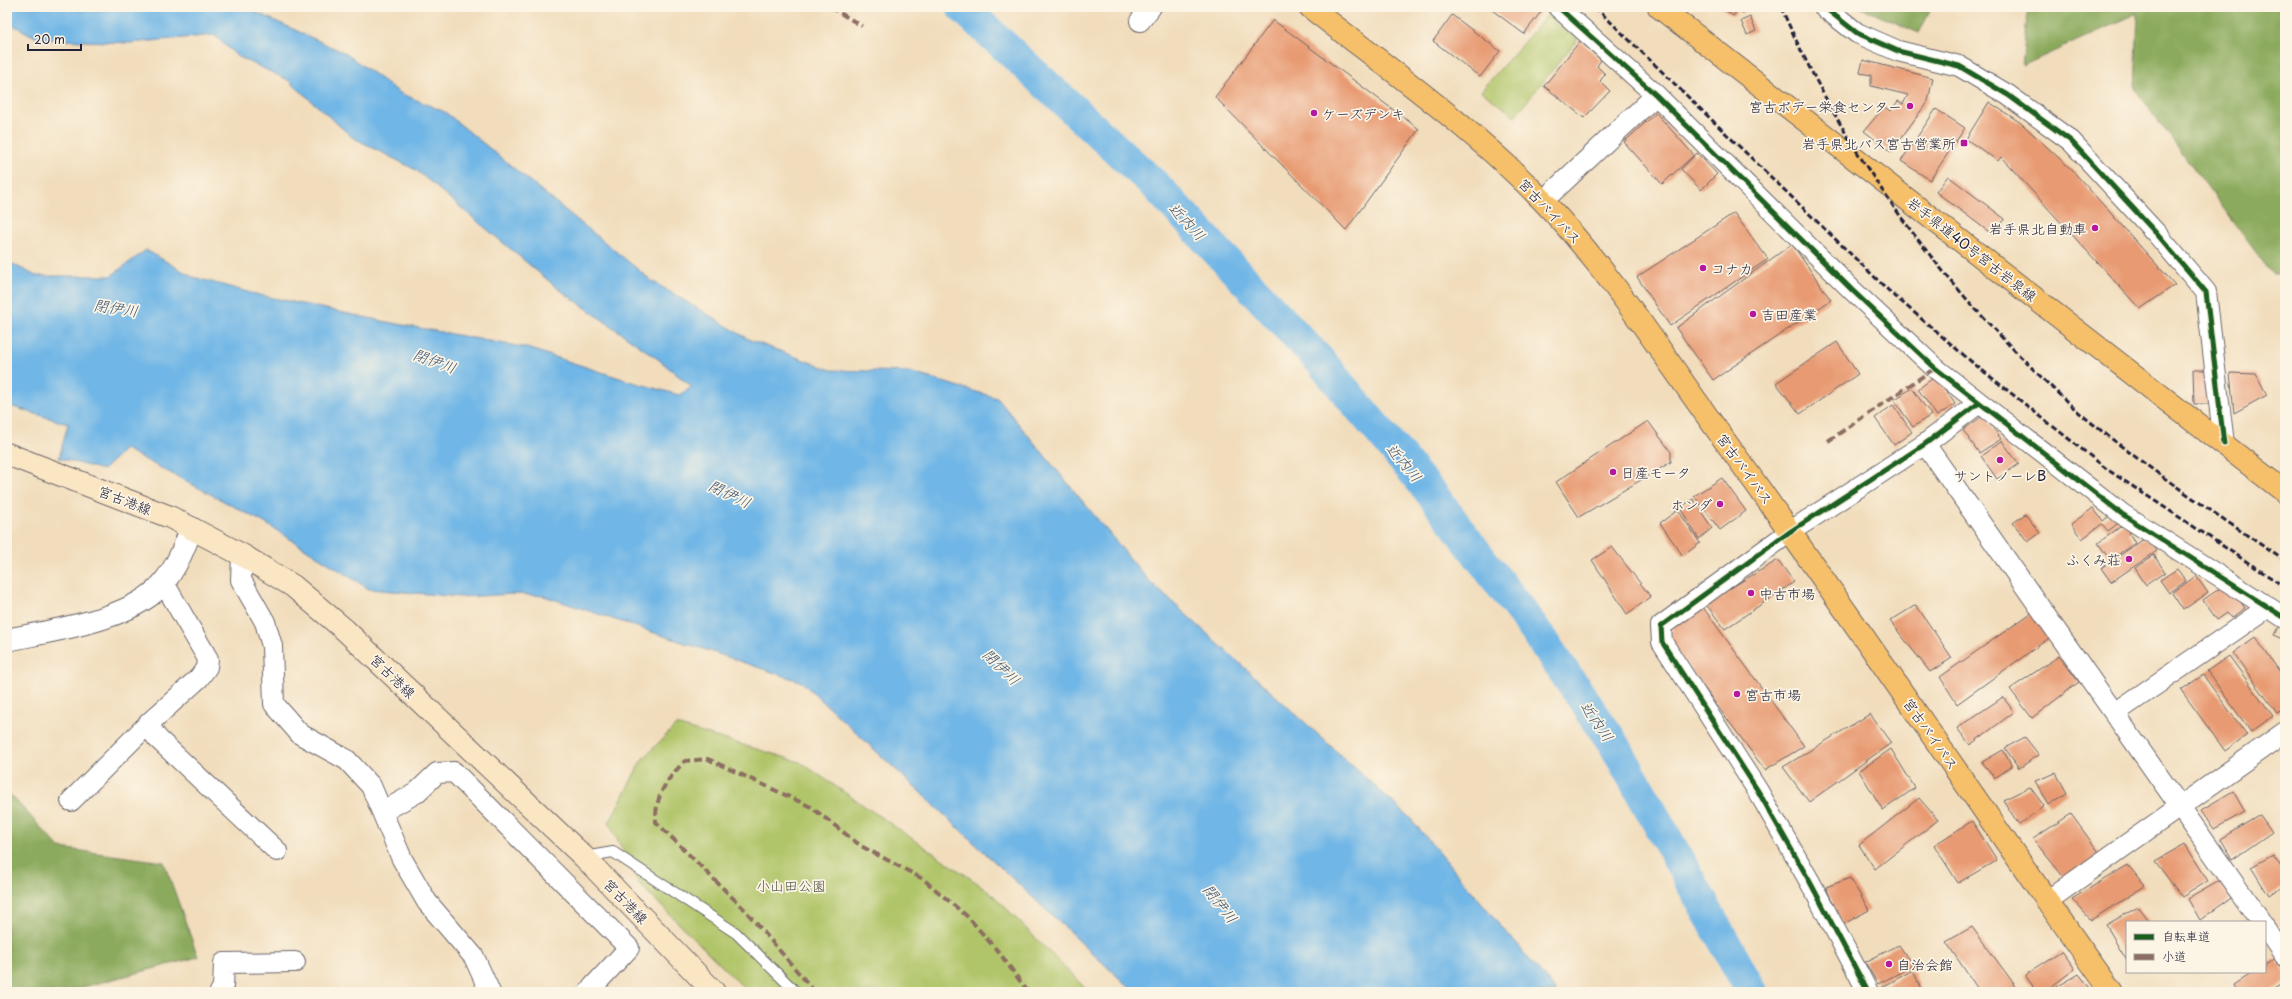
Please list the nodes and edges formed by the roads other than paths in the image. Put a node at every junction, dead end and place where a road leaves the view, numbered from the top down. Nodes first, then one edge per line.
1 (1310, 7) edge
2 (1558, 7) edge
3 (1659, 7) edge
4 (1824, 7) edge
5 (1656, 95) junction
6 (1543, 200) junction
7 (1979, 403) junction
8 (1925, 444) junction
9 (2224, 444) junction
10 (7, 454) edge
11 (2285, 492) edge
12 (191, 528) junction
13 (1791, 531) junction
14 (242, 555) junction
15 (164, 582) junction
16 (2267, 608) junction
17 (2285, 618) edge
18 (7, 640) edge
19 (2115, 714) junction
20 (148, 724) junction
21 (2285, 732) edge
22 (70, 801) dead end
23 (2180, 806) junction
24 (382, 812) junction
25 (277, 851) dead end
26 (584, 857) junction
27 (2047, 901) junction
28 (2260, 921) edge
29 (2266, 928) edge
30 (2285, 956) edge
31 (295, 962) dead end
32 (220, 992) edge
33 (490, 992) edge
34 (588, 992) edge
35 (714, 992) edge
36 (796, 992) edge
37 (1868, 992) edge
38 (2112, 992) edge

1 - 6 main road, 宮古バイパス
2 - 5 street
3 - 9 main road, 岩手県道40号宮古岩泉線
4 - 9 street
5 - 6 street
5 - 7 street
6 - 13 main road, 宮古バイパス
7 - 8 street
7 - 16 street
8 - 13 street
8 - 19 street
9 - 11 main road, 岩手県道40号宮古岩泉線
10 - 12 main road, 宮古港線
12 - 14 main road, 宮古港線
12 - 15 street
13 - 27 main road, 宮古バイパス
13 - 37 street
14 - 24 street
14 - 26 main road, 宮古港線
15 - 18 street
15 - 20 street
16 - 17 street
16 - 19 street
19 - 23 street
20 - 22 street
20 - 25 street
21 - 23 street
23 - 27 street
23 - 28 street
24 - 33 street
24 - 34 street
26 - 35 main road, 宮古港線
26 - 36 lane
27 - 38 main road, 宮古バイパス
29 - 30 street
31 - 32 street

